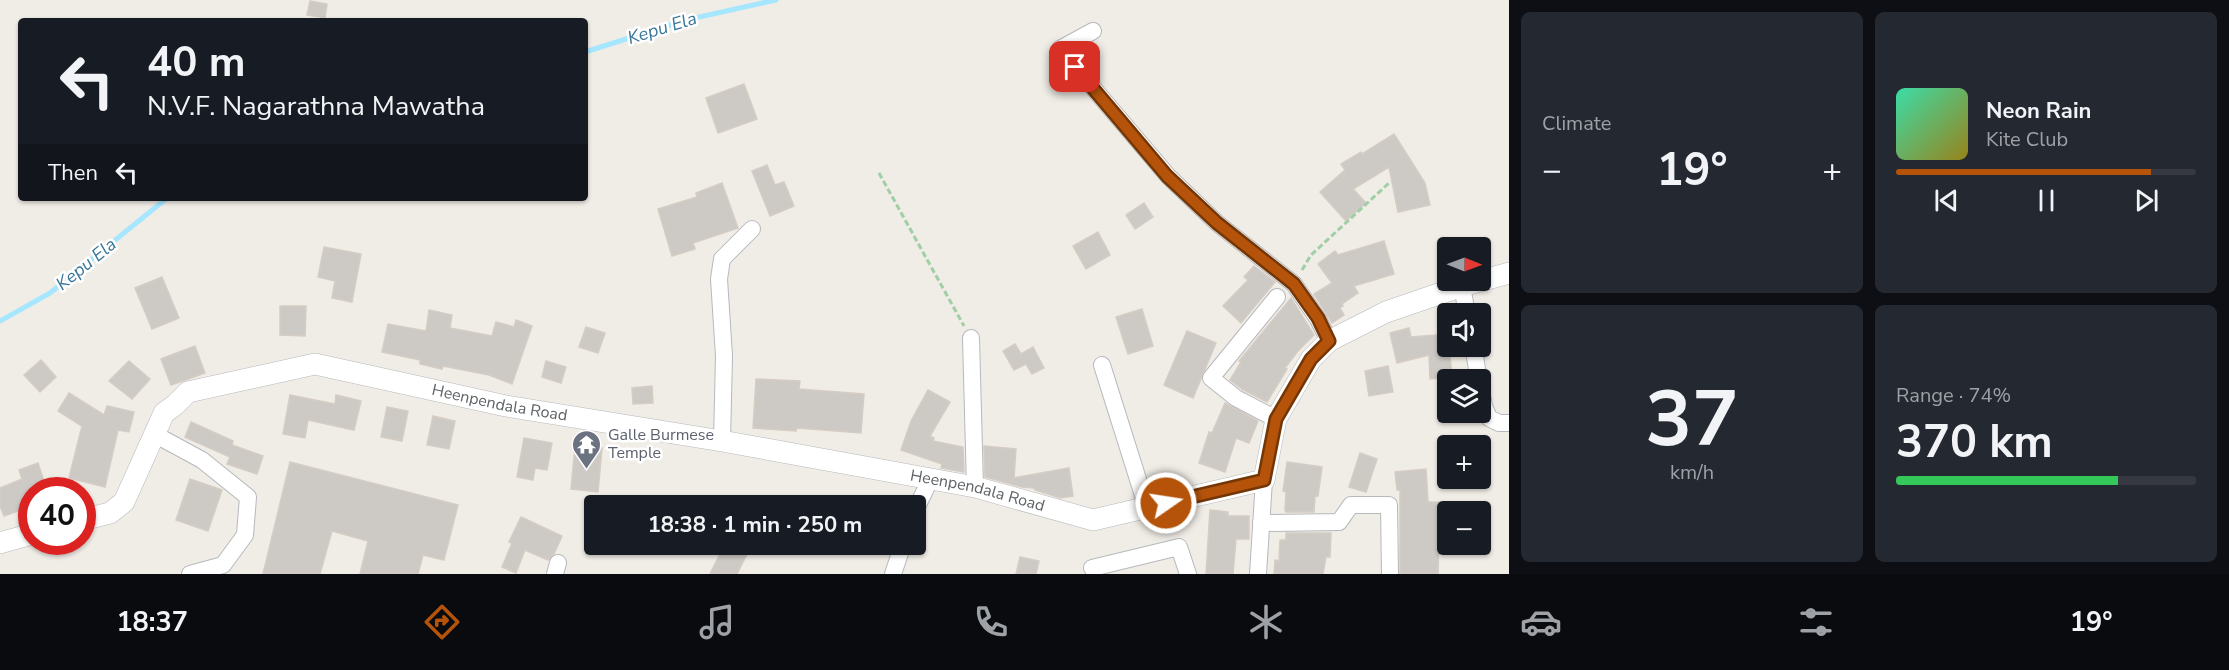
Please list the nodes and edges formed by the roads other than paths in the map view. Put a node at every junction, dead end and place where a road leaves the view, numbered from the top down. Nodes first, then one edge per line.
1 (1093, 31) dead end
2 (752, 229) dead end
3 (1509, 273) edge
4 (1491, 278) edge
5 (1447, 291) edge
6 (1277, 297) dead end
7 (971, 338) road end
8 (1329, 341) junction
9 (1102, 365) dead end
10 (1276, 419) junction
11 (1491, 419) edge
12 (1509, 423) edge
13 (154, 434) junction
14 (722, 441) junction
15 (931, 478) junction
16 (1264, 480) junction
17 (975, 487) junction
18 (923, 495) edge
19 (1147, 508) junction
20 (96, 516) edge
21 (1261, 523) junction
22 (18, 538) edge
23 (0, 543) edge
24 (899, 555) edge
25 (1092, 568) dead end
26 (190, 574) edge
27 (892, 574) edge
28 (1188, 574) edge
29 (1258, 574) edge
30 (1390, 574) edge

1 - 8 street
2 - 14 street
3 - 4 street
5 - 8 street
6 - 10 street
7 - 17 street
8 - 10 street
9 - 19 street
10 - 16 street
11 - 12 street
13 - 14 street, Heenpendala Road
13 - 20 street, Heenpendala Road
13 - 26 street
14 - 15 street, Heenpendala Road
15 - 17 street, Heenpendala Road
15 - 18 street
16 - 19 street, Heenpendala Road
16 - 21 street
17 - 19 street, Heenpendala Road
21 - 29 street
21 - 30 street
22 - 23 street
24 - 27 street
25 - 28 street

